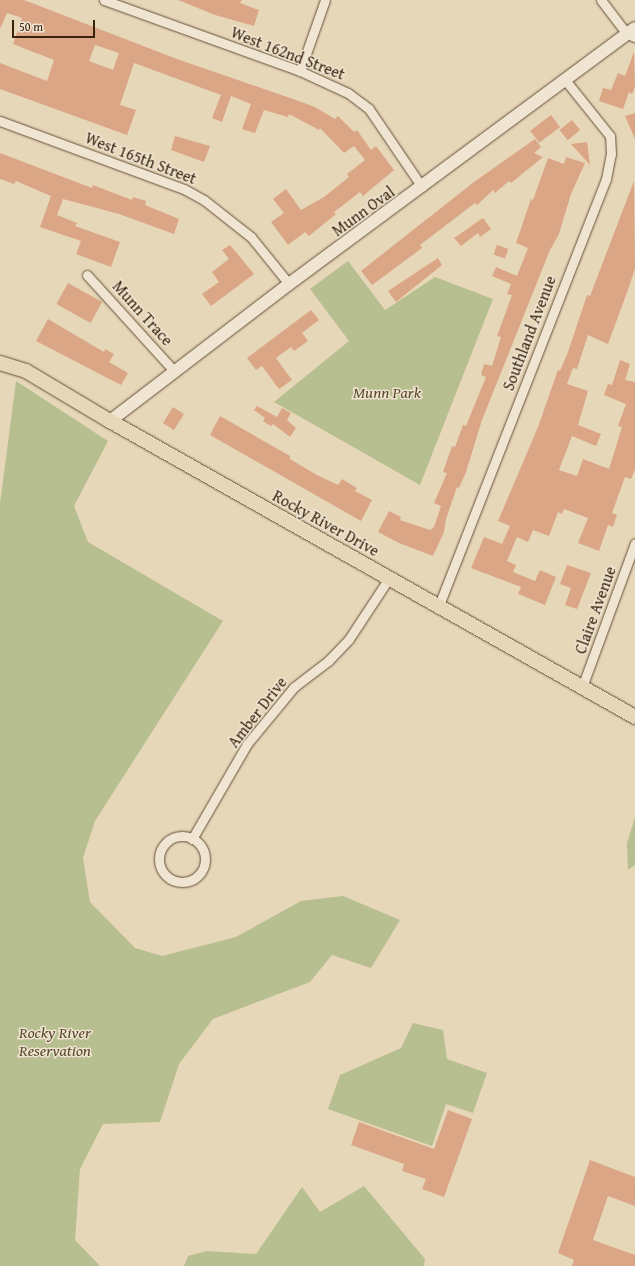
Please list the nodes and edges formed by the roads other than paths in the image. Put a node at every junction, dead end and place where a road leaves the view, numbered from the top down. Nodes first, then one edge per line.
1 (104, 0) edge
2 (325, 0) edge
3 (601, 0) edge
4 (632, 33) edge
5 (300, 71) junction
6 (566, 81) junction
7 (0, 121) edge
8 (422, 187) junction
9 (87, 275) dead end
10 (289, 284) junction
11 (0, 362) edge
12 (175, 372) junction
13 (110, 421) junction
14 (635, 543) edge
15 (389, 578) junction
16 (439, 605) junction
17 (582, 687) junction
18 (635, 717) edge
19 (192, 839) junction

1 - 5 street, West 162nd Street
2 - 5 street
3 - 4 street
4 - 6 street, Munn Oval
5 - 8 street, West 162nd Street
6 - 8 street, Munn Oval
6 - 16 street, Southland Avenue
7 - 10 street, West 165th Street
8 - 10 street, Munn Oval
9 - 12 street, Munn Trace
10 - 12 street, Munn Oval
11 - 13 main road, Rocky River Drive
12 - 13 street, Munn Oval
13 - 15 main road, Rocky River Drive
14 - 17 street, Claire Avenue
15 - 16 main road, Rocky River Drive
15 - 19 street, Amber Drive
16 - 17 main road, Rocky River Drive
17 - 18 main road, Rocky River Drive
19 - 19 street

